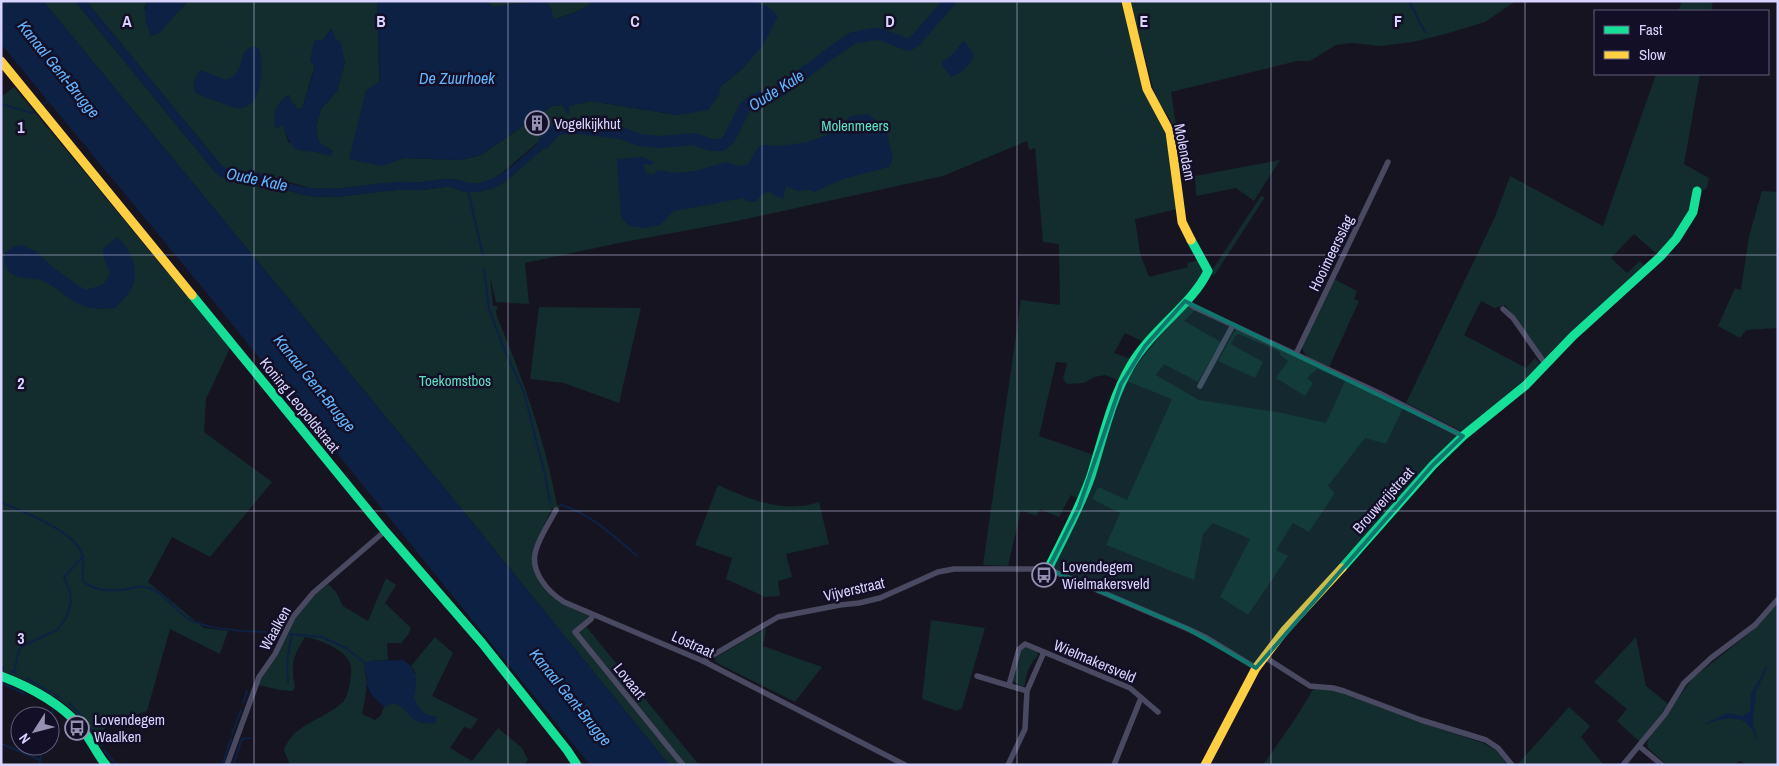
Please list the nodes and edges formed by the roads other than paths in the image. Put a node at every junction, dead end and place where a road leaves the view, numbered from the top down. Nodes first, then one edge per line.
1 (1126, 1) edge
2 (1, 62) edge
3 (1388, 162) dead end
4 (1697, 191) dead end
5 (1185, 301) junction
6 (1503, 308) dead end
7 (1233, 326) junction
8 (1296, 354) junction
9 (1546, 365) junction
10 (1200, 386) dead end
11 (1464, 436) junction
12 (556, 510) dead end
13 (385, 532) junction
14 (1048, 569) junction
15 (1778, 599) edge
16 (593, 615) junction
17 (1044, 652) junction
18 (1263, 656) junction
19 (703, 661) junction
20 (1256, 668) junction
21 (1, 676) edge
22 (977, 676) dead end
23 (1009, 685) junction
24 (1027, 691) junction
25 (1141, 698) junction
26 (1158, 712) dead end
27 (1639, 746) junction
28 (106, 765) edge
29 (227, 765) edge
30 (577, 765) edge
31 (683, 765) edge
32 (905, 765) edge
33 (1008, 765) edge
34 (1114, 765) edge
35 (1205, 765) edge
36 (1512, 765) edge
37 (1623, 765) edge
38 (1662, 765) edge

1 - 5 street, Molendam
2 - 13 street, Koning Leopoldstraat
3 - 8 street, Hooimeersslag
4 - 9 street, Brouwerijstraat
5 - 7 street
5 - 14 street
6 - 9 street
7 - 8 street
7 - 10 street
8 - 11 street
9 - 11 street, Brouwerijstraat
11 - 18 street, Brouwerijstraat
12 - 16 street, Lostraat
13 - 29 street, Waalken
13 - 30 street, Koning Leopoldstraat
14 - 19 street, Vijverstraat
14 - 20 street
15 - 27 street
16 - 19 street, Lostraat
16 - 31 street, Lovaart
17 - 23 street
17 - 24 street, Wielmakersveld
17 - 25 street, Wielmakersveld
18 - 20 street, Brouwerijstraat
18 - 36 street
19 - 32 street, Lostraat
20 - 35 street, Brouwerijstraat
21 - 28 street
22 - 23 street
23 - 24 street
24 - 33 street, Wielmakersveld
25 - 26 street, Wielmakersveld
25 - 34 street
27 - 37 street
27 - 38 street

